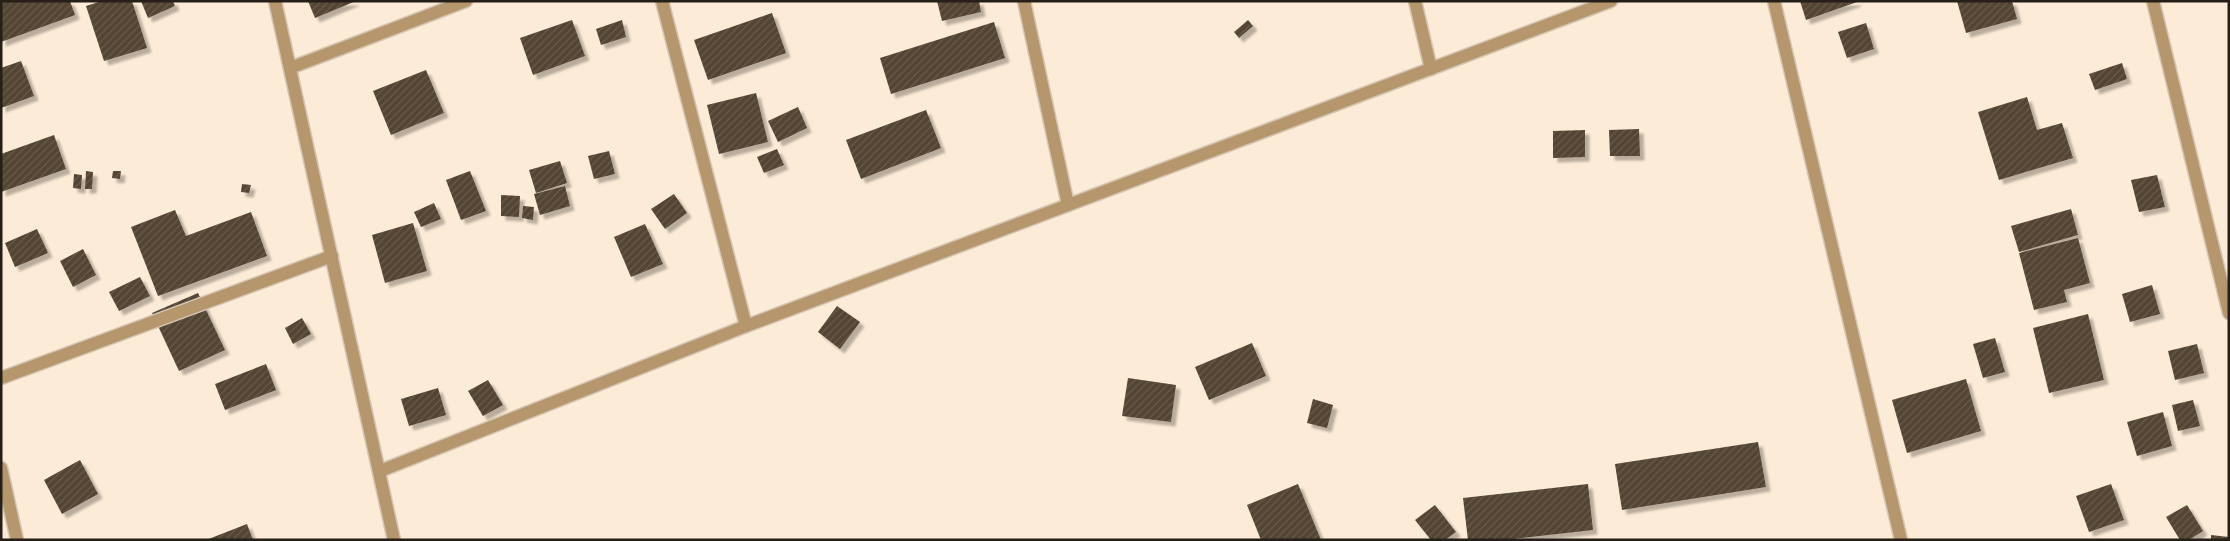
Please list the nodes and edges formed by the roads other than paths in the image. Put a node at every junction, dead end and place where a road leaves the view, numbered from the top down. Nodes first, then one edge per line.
1 (275, 1) edge
2 (466, 1) edge
3 (662, 1) edge
4 (1024, 1) edge
5 (1415, 1) edge
6 (1611, 1) edge
7 (1774, 1) edge
8 (2153, 1) edge
9 (290, 68) junction
10 (1431, 68) junction
11 (1068, 205) junction
12 (332, 256) junction
13 (2229, 313) edge
14 (746, 326) junction
15 (1, 378) edge
16 (1, 468) edge
17 (380, 471) junction
18 (17, 540) edge
19 (394, 540) edge
20 (1901, 540) edge

1 - 9 street
2 - 9 street
3 - 14 street
4 - 11 street
5 - 10 street
6 - 10 street
7 - 20 street
8 - 13 street
9 - 12 street
10 - 11 street
11 - 14 street
12 - 15 street
12 - 17 street
14 - 17 street
16 - 18 street
17 - 19 street

